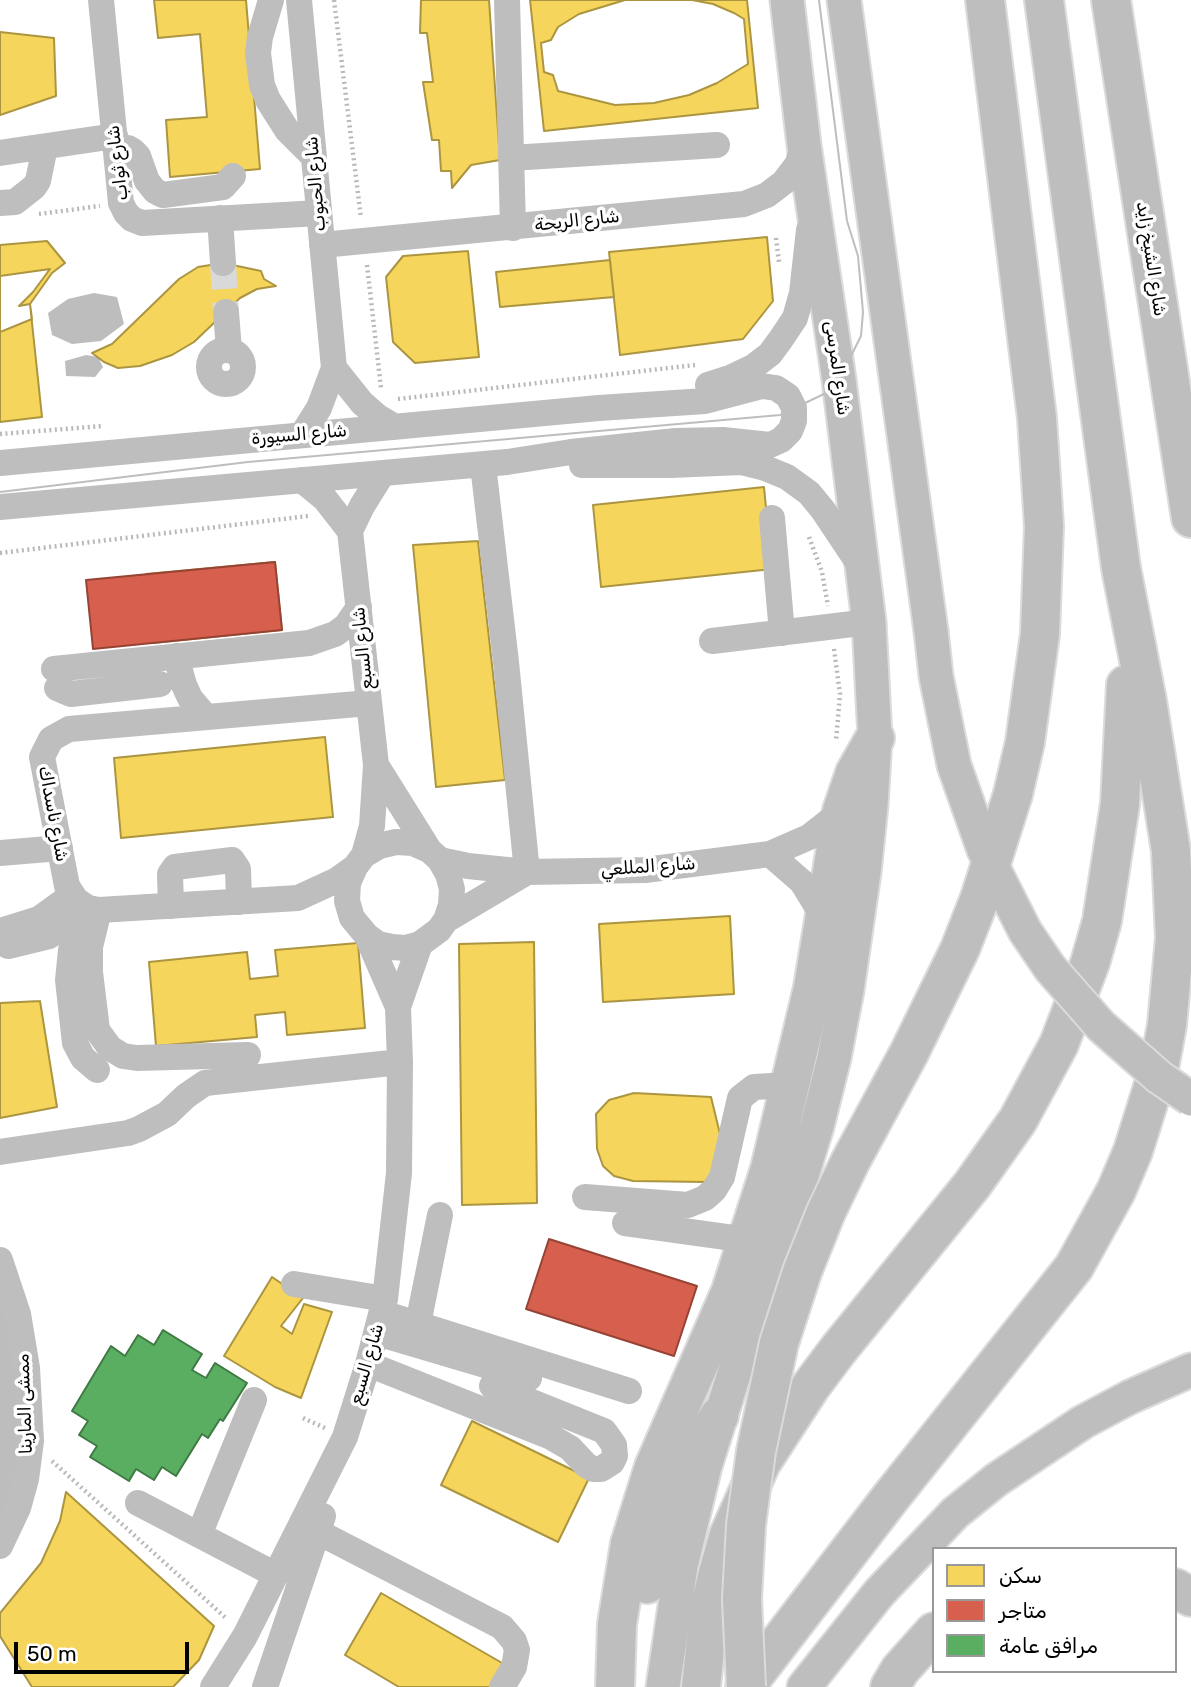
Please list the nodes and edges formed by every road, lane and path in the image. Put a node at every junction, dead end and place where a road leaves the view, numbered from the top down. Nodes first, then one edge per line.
1 (101, 0) edge
2 (271, 0) edge
3 (299, 0) edge
4 (334, 0) edge
5 (508, 0) edge
6 (786, 0) edge
7 (844, 0) edge
8 (985, 0) edge
9 (1111, 0) edge
10 (1044, 1) edge
11 (717, 145) dead end
12 (804, 145) junction
13 (50, 146) junction
14 (116, 147) junction
15 (0, 153) edge
16 (313, 156) junction
17 (511, 158) junction
18 (233, 176) dead end
19 (812, 200) junction
20 (0, 203) edge
21 (121, 203) junction
22 (319, 213) junction
23 (36, 214) dead end
24 (220, 218) junction
25 (513, 228) junction
26 (776, 238) dead end
27 (364, 241) junction
28 (322, 245) junction
29 (223, 263) tunnel mouth
30 (781, 274) dead end
31 (226, 312) tunnel mouth
32 (229, 350) dead end
33 (701, 364) dead end
34 (334, 368) junction
35 (372, 402) junction
36 (599, 408) junction
37 (395, 427) junction
38 (302, 435) junction
39 (0, 463) edge
40 (495, 464) junction
41 (382, 474) junction
42 (302, 480) junction
43 (0, 508) edge
44 (304, 512) dead end
45 (311, 516) junction
46 (1191, 518) edge
47 (772, 519) dead end
48 (316, 524) dead end
49 (804, 529) dead end
50 (350, 531) junction
51 (0, 553) edge
52 (1121, 568) junction
53 (862, 569) junction
54 (359, 607) junction
55 (829, 615) dead end
56 (869, 622) junction
57 (782, 633) junction
58 (712, 641) dead end
59 (833, 642) dead end
60 (165, 666) junction
61 (56, 678) dead end
62 (369, 703) junction
63 (196, 718) junction
64 (875, 738) junction
65 (836, 747) dead end
66 (376, 765) junction
67 (842, 811) junction
68 (60, 848) junction
69 (0, 853) edge
70 (769, 854) junction
71 (434, 855) junction
72 (359, 861) junction
73 (527, 872) junction
74 (299, 898) junction
75 (239, 902) junction
76 (85, 904) junction
77 (171, 906) junction
78 (824, 918) junction
79 (446, 920) junction
80 (359, 927) junction
81 (2, 944) edge
82 (420, 944) junction
83 (398, 1007) junction
84 (248, 1055) dead end
85 (400, 1062) junction
86 (97, 1070) dead end
87 (791, 1085) junction
88 (1191, 1099) edge
89 (0, 1152) edge
90 (585, 1197) dead end
91 (440, 1215) dead end
92 (625, 1223) dead end
93 (748, 1240) junction
94 (0, 1260) edge
95 (294, 1284) dead end
96 (381, 1315) junction
97 (418, 1324) junction
98 (368, 1364) junction
99 (1191, 1370) edge
100 (554, 1385) dead end
101 (492, 1386) dead end
102 (629, 1391) dead end
103 (254, 1400) dead end
104 (719, 1416) junction
105 (345, 1437) junction
106 (31, 1441) junction
107 (138, 1503) dead end
108 (318, 1532) junction
109 (199, 1535) junction
110 (0, 1546) edge
111 (276, 1575) junction
112 (932, 1634) edge
113 (246, 1636) junction
114 (213, 1687) edge
115 (265, 1687) edge
116 (502, 1687) edge
117 (615, 1687) edge
118 (622, 1687) edge
119 (663, 1687) edge
120 (701, 1687) edge
121 (746, 1687) edge
122 (804, 1687) edge
123 (890, 1687) edge

1 - 14 street, شارع ثواب
2 - 16 street
3 - 16 street, شارع الحبوب
4 - 27 path
5 - 17 street
6 - 12 main road, شارع المرسى
7 - 88 main road, bridge
8 - 121 highway, bridge
9 - 46 highway, شارع الشيخ زايد
10 - 52 highway
11 - 17 street
12 - 19 main road, شارع المرسى
12 - 25 street, شارع الريحة
13 - 14 street
13 - 15 street
13 - 20 street
14 - 18 street
14 - 21 street, شارع ثواب
16 - 22 street, شارع الحبوب
17 - 25 street
19 - 36 street, شارع السيورة
19 - 53 main road, شارع المرسى
21 - 23 path
21 - 24 street, شارع ثواب
22 - 24 street, شارع ثواب
22 - 28 street, شارع الحبوب
24 - 29 street
25 - 27 street, شارع الريحة
26 - 30 path
27 - 28 street, شارع الريحة
27 - 35 path
28 - 34 street, شارع الحبوب
31 - 32 street
33 - 35 path
34 - 35 street
34 - 38 street, شارع الحبوب
35 - 37 street
36 - 37 street, شارع السيورة
36 - 40 street, شارع السيورة
37 - 38 street, شارع السيورة
38 - 39 street, شارع السيورة
40 - 41 street, شارع السيورة
40 - 53 street, شارع السيورة
40 - 73 street
41 - 42 street, شارع السيورة
41 - 50 street
42 - 43 street, شارع السيورة
42 - 50 street
44 - 45 path
45 - 48 path
45 - 51 path
47 - 57 street
49 - 55 path
50 - 54 street, شارع السبع
52 - 120 highway
52 - 121 highway
53 - 56 main road, شارع المرسى
54 - 60 street
54 - 62 street, شارع السبع
56 - 57 street
56 - 64 main road, شارع المرسى
57 - 58 street
59 - 65 path
60 - 61 street
60 - 63 street
62 - 63 street, شارع ناسداك
62 - 66 street, شارع السبع
63 - 68 street, شارع ناسداك
64 - 67 highway
64 - 104 main road, شارع المرسى
66 - 71 street, شارع السبع
66 - 72 street, شارع السبع
67 - 70 street, شارع المللعي
67 - 78 highway
68 - 69 street
68 - 76 street, شارع ناسداك
70 - 73 street, شارع المللعي
70 - 78 street
71 - 72 street
71 - 73 street, شارع المللعي
71 - 79 street
72 - 74 street
72 - 80 street
73 - 79 street, شارع المللعي
74 - 75 street
74 - 80 street
75 - 77 street
75 - 77 street
76 - 77 street
76 - 81 street
76 - 84 street
76 - 86 street
78 - 87 highway
79 - 82 street
80 - 82 street
80 - 83 street, شارع السبع
82 - 83 street, شارع السبع
83 - 85 street, شارع السبع
85 - 89 street
85 - 96 street, شارع السبع
87 - 90 street
87 - 93 highway
91 - 97 street
92 - 93 street
93 - 117 highway
94 - 106 street, ممشى المارينا
95 - 96 street
96 - 97 street
96 - 98 street, شارع السبع
96 - 100 street
97 - 102 street
98 - 101 street
98 - 105 street, شارع السبع
99 - 122 main road
103 - 109 street
104 - 118 highway
104 - 119 main road, شارع المرسى
105 - 108 street
105 - 111 street, شارع السبع
106 - 110 street, ممشى المارينا
106 - 113 path
107 - 109 street
108 - 115 street
108 - 116 street
109 - 111 street
111 - 113 street, شارع السبع
112 - 123 highway
113 - 114 street, شارع السبع

